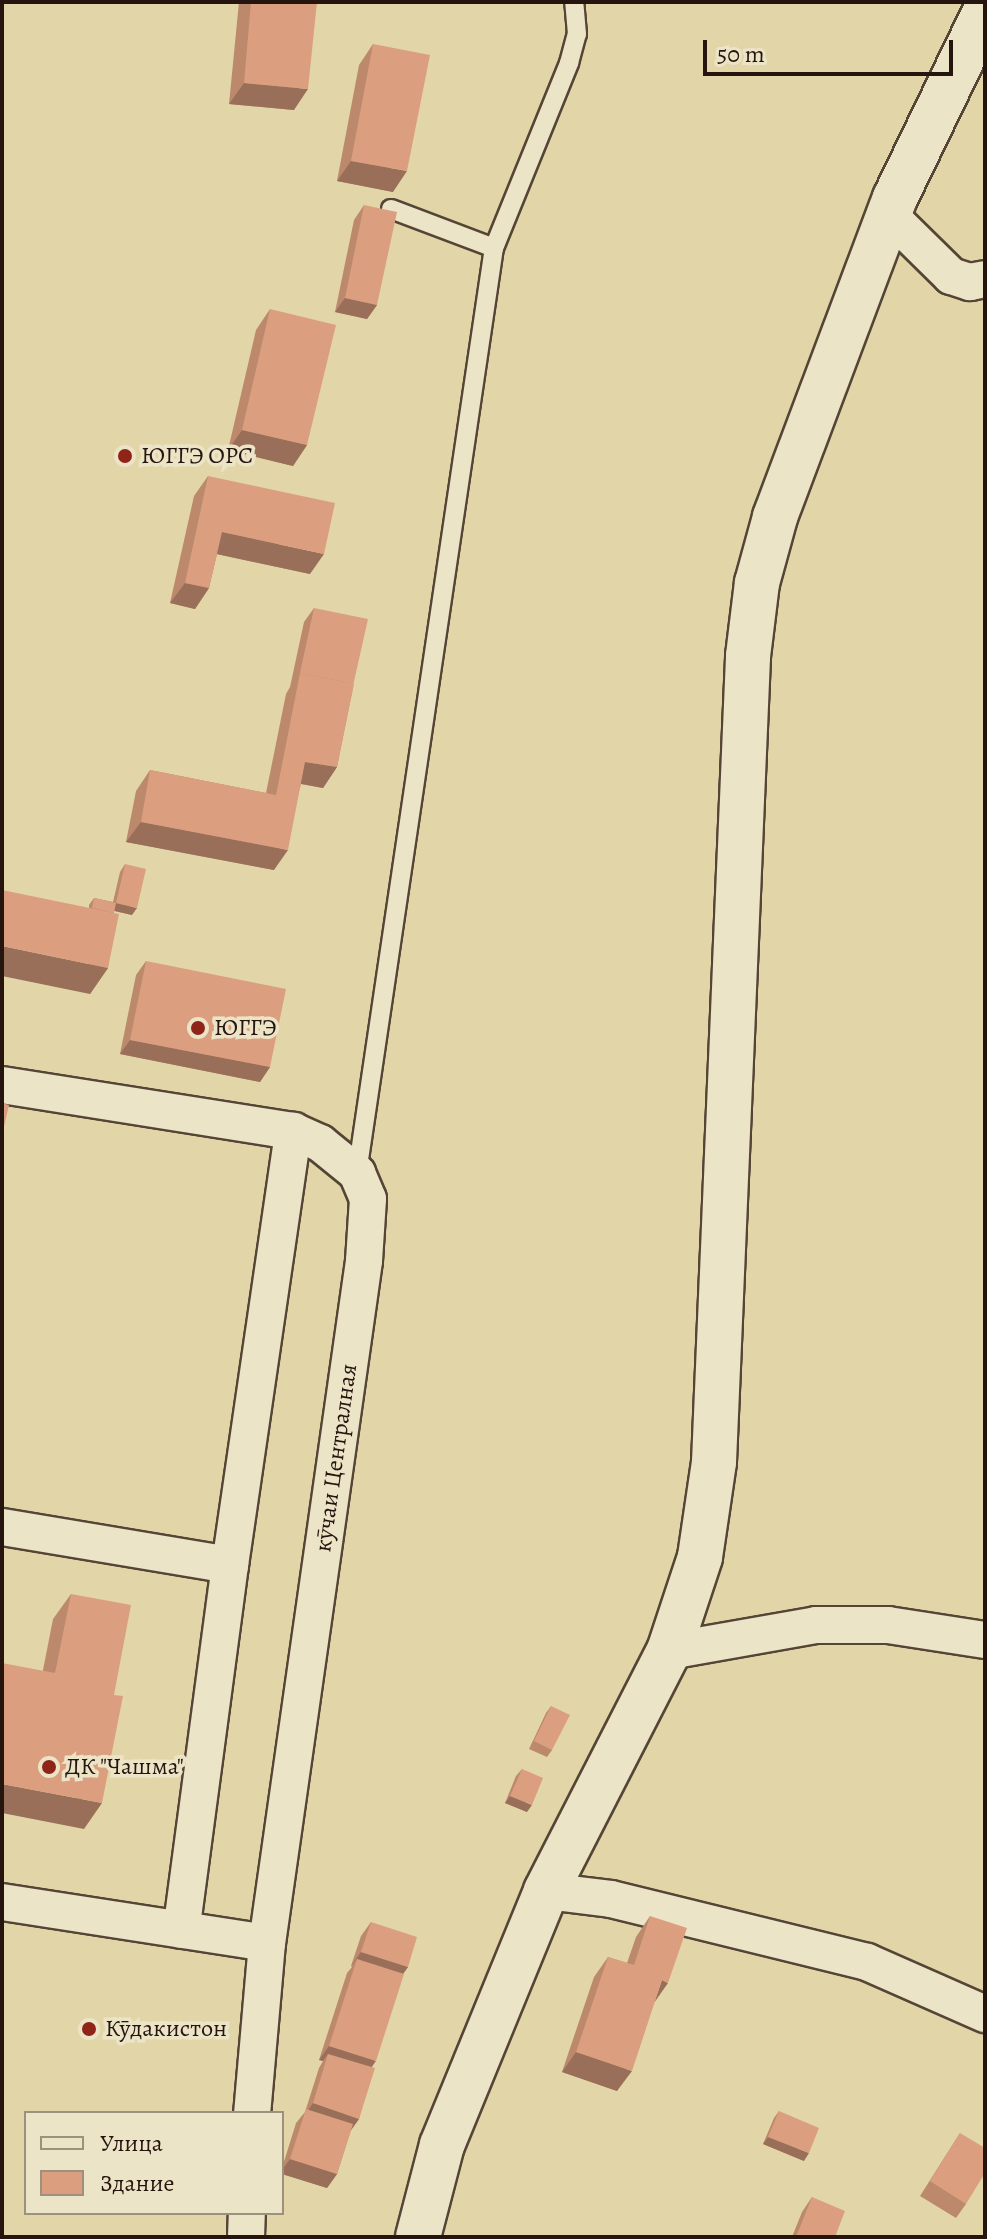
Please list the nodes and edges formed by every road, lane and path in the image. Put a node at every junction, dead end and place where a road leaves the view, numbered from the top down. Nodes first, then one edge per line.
1 (574, 2) edge
2 (985, 12) edge
3 (892, 207) junction
4 (391, 209) edge
5 (494, 248) junction
6 (985, 279) edge
7 (2, 1085) edge
8 (293, 1131) junction
9 (357, 1173) junction
10 (2, 1527) edge
11 (230, 1565) junction
12 (985, 1640) edge
13 (669, 1651) junction
14 (546, 1891) junction
15 (2, 1902) edge
16 (181, 1930) junction
17 (267, 1943) junction
18 (985, 2014) edge
19 (252, 2111) edge
20 (247, 2215) edge
21 (246, 2237) edge
22 (418, 2237) edge

1 - 5 lane
2 - 3 main road
3 - 6 street
3 - 13 main road
4 - 5 lane
5 - 9 lane
7 - 8 street
8 - 9 street
8 - 11 street
9 - 17 street, кӯчаи Централная
10 - 11 street
11 - 16 street
12 - 13 street
13 - 14 main road
14 - 18 street
14 - 22 main road
15 - 16 street
16 - 17 street
17 - 19 street, кӯчаи Централная
20 - 21 street

